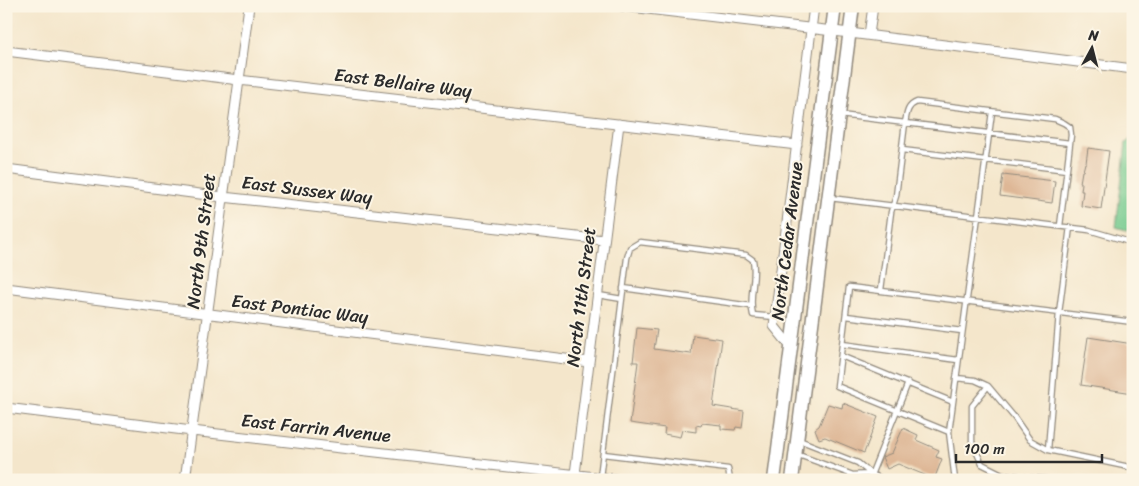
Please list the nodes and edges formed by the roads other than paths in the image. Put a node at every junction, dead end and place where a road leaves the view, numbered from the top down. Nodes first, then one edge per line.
1 (249, 6) edge
2 (622, 6) edge
3 (814, 6) edge
4 (835, 6) edge
5 (853, 6) edge
6 (872, 6) edge
7 (811, 28) junction
8 (832, 31) junction
9 (850, 33) junction
10 (869, 35) junction
11 (6, 51) edge
12 (1133, 69) edge
13 (239, 80) junction
14 (992, 112) junction
15 (839, 115) junction
16 (905, 123) junction
17 (619, 124) junction
18 (989, 133) junction
19 (1070, 143) junction
20 (797, 145) junction
21 (902, 150) junction
22 (986, 160) junction
23 (6, 169) edge
24 (1067, 170) junction
25 (223, 197) junction
26 (828, 198) junction
27 (893, 205) junction
28 (978, 216) junction
29 (1060, 226) junction
30 (1070, 227) junction
31 (604, 240) junction
32 (1133, 243) edge
33 (6, 288) edge
34 (623, 288) junction
35 (881, 290) junction
36 (598, 295) junction
37 (622, 299) junction
38 (966, 301) junction
39 (751, 306) junction
40 (208, 313) junction
41 (1059, 313) junction
42 (846, 316) junction
43 (775, 322) junction
44 (1133, 322) edge
45 (962, 331) junction
46 (842, 344) junction
47 (791, 347) junction
48 (841, 356) junction
49 (958, 360) junction
50 (589, 362) junction
51 (956, 378) junction
52 (908, 383) junction
53 (988, 386) junction
54 (953, 402) junction
55 (6, 408) edge
56 (897, 410) junction
57 (192, 431) junction
58 (949, 432) junction
59 (797, 439) junction
60 (1048, 450) junction
61 (603, 454) junction
62 (795, 454) junction
63 (1133, 465) edge
64 (575, 474) junction
65 (600, 477) junction
66 (870, 477) edge
67 (186, 480) edge
68 (622, 480) edge
69 (730, 480) edge
70 (774, 480) edge
71 (792, 480) edge
72 (884, 480) edge
73 (955, 480) edge
74 (1055, 480) edge

1 - 13 street, North 9th Street
2 - 7 street
3 - 7 street
4 - 8 main road, North Cedar Avenue
5 - 9 main road, North Cedar Avenue
6 - 10 street
7 - 8 street
7 - 20 street
8 - 9 street
8 - 47 main road, North Cedar Avenue
9 - 10 street
9 - 15 main road, North Cedar Avenue
10 - 12 street
11 - 13 street, East Bellaire Way
13 - 17 street, East Bellaire Way
13 - 25 street, North 9th Street
14 - 16 lane
14 - 18 lane
14 - 19 lane
15 - 16 lane
15 - 26 main road, North Cedar Avenue
16 - 18 lane
16 - 21 lane
17 - 20 street, East Bellaire Way
17 - 31 street, North 11th Street
18 - 19 lane
18 - 22 lane
19 - 24 lane
20 - 43 street
21 - 22 lane
21 - 27 lane
22 - 24 lane
22 - 28 lane
23 - 25 street, East Sussex Way
24 - 29 lane
25 - 31 street, East Sussex Way
25 - 40 street, North 9th Street
26 - 27 lane
26 - 59 main road, North Cedar Avenue
27 - 28 lane
27 - 35 lane
28 - 29 lane
28 - 38 lane
29 - 30 lane
30 - 32 lane
30 - 41 lane
31 - 36 street, North 11th Street
33 - 40 street, East Pontiac Way
34 - 37 lane
34 - 39 lane
34 - 39 lane
35 - 38 lane
35 - 42 lane
36 - 37 lane
36 - 50 street, North 11th Street
37 - 61 lane
38 - 41 lane
38 - 45 lane
39 - 43 lane
40 - 50 street, East Pontiac Way
40 - 57 street, North 9th Street
41 - 44 lane
41 - 60 lane
42 - 45 lane
42 - 46 lane
43 - 47 street
45 - 49 lane
46 - 48 lane
46 - 49 lane
47 - 62 main road
47 - 70 main road, North Cedar Avenue
48 - 52 lane
48 - 56 lane
49 - 51 lane
50 - 64 street, North 11th Street
51 - 53 lane
51 - 54 lane
52 - 54 lane
52 - 56 lane
53 - 60 lane
53 - 74 lane
54 - 58 lane
55 - 57 street, East Farrin Avenue
56 - 58 lane
56 - 66 lane
57 - 64 street, East Farrin Avenue
57 - 67 street, North 9th Street
58 - 73 lane
59 - 62 main road, North Cedar Avenue
59 - 66 lane
60 - 63 lane
61 - 65 lane
61 - 69 lane
62 - 66 lane
62 - 71 main road, North Cedar Avenue
64 - 65 street, East Farrin Avenue
65 - 68 street, East Farrin Avenue
66 - 72 lane

